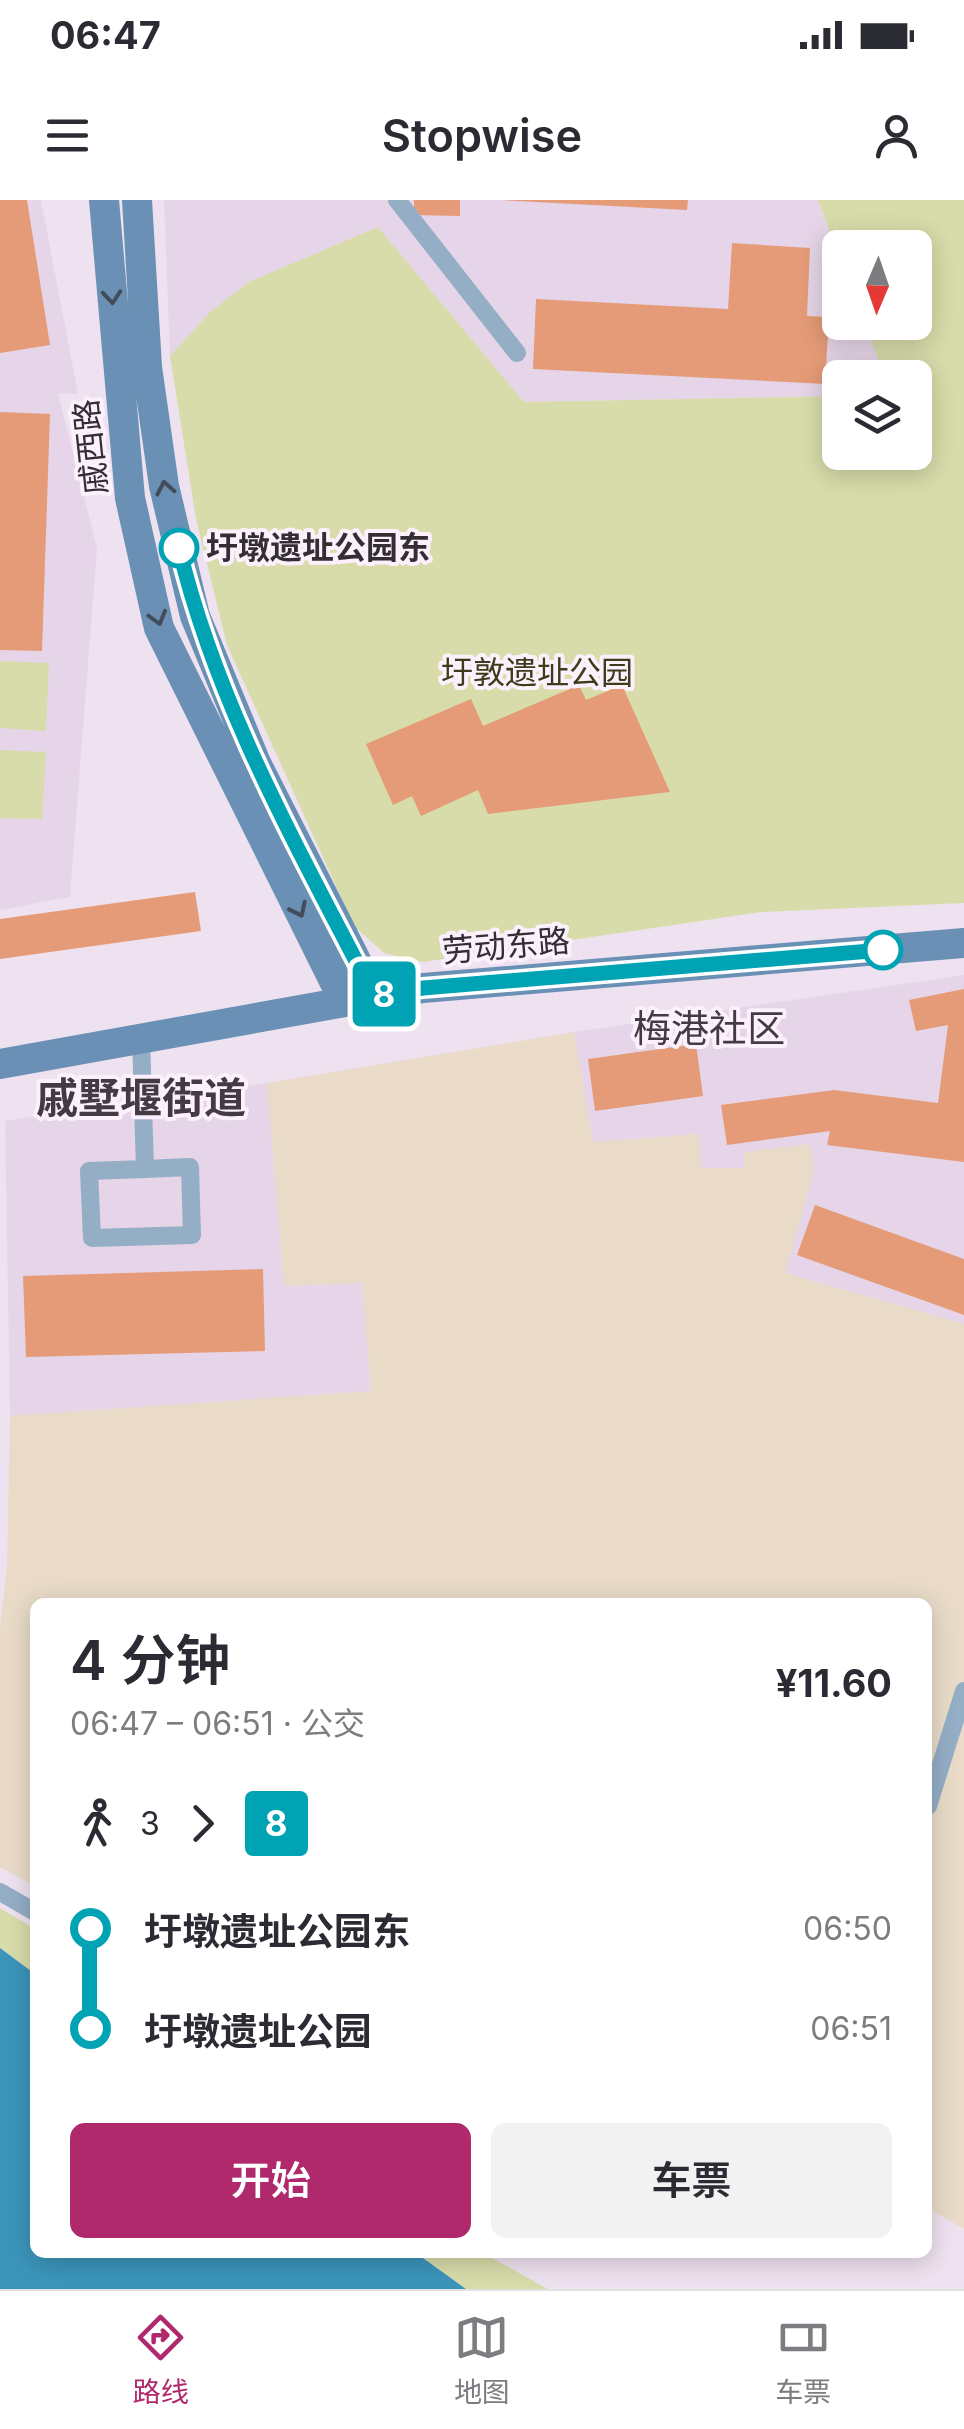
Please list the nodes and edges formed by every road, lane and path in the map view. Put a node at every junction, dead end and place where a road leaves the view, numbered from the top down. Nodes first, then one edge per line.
1 (104, 200) edge
2 (137, 200) edge
3 (397, 200) edge
4 (516, 352) dead end
5 (964, 943) edge
6 (374, 996) junction
7 (344, 1002) junction
8 (141, 1038) junction
9 (0, 1064) edge
10 (145, 1169) junction
11 (964, 1691) edge
12 (932, 1793) edge
13 (0, 1892) edge
14 (30, 1909) edge

1 -> 7 street, 戚西路
6 -> 2 street, 戚西路
3 - 4 lane
5 - 6 street, 劳动东路
6 - 7 street, 劳动东路
7 - 8 street, 劳动东路
8 - 9 street, 劳动东路
8 - 10 lane
10 - 10 lane
11 - 12 lane
13 - 14 lane

